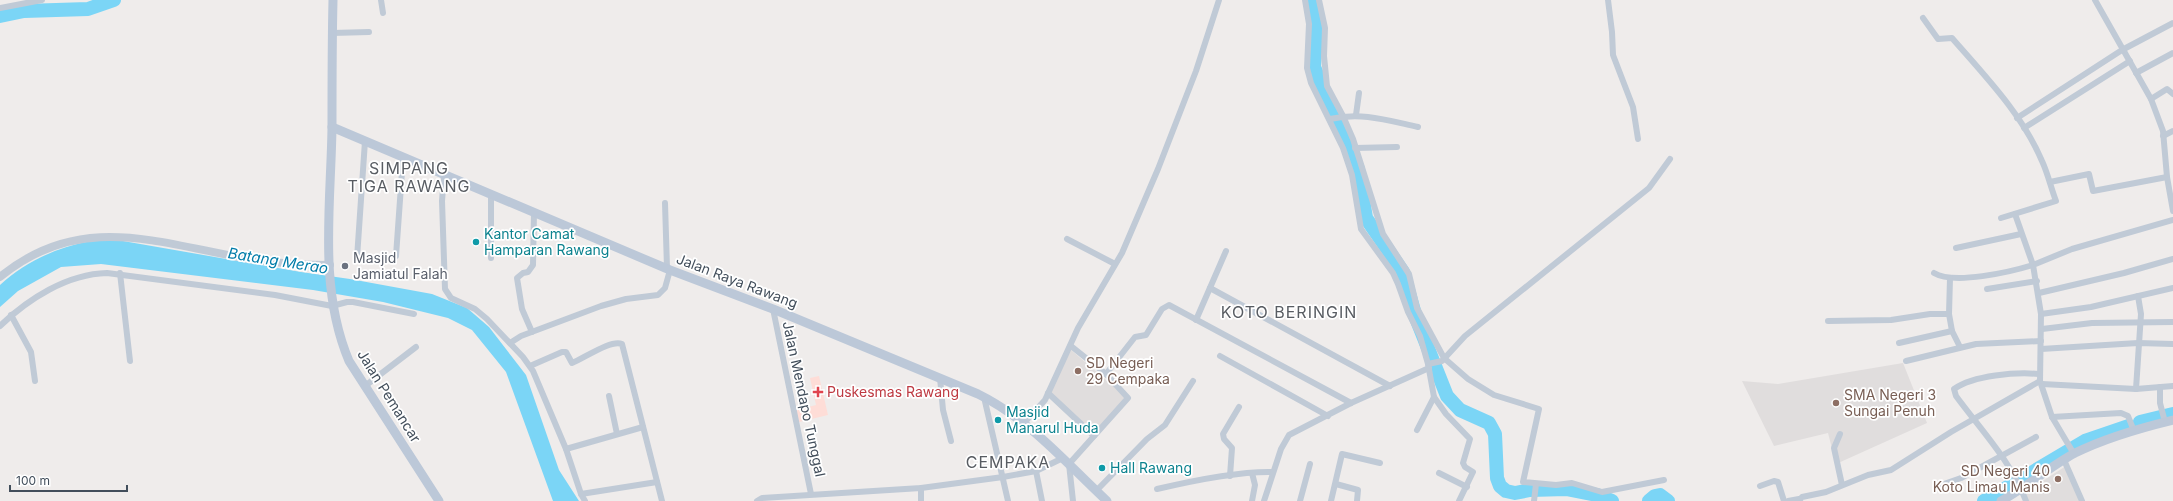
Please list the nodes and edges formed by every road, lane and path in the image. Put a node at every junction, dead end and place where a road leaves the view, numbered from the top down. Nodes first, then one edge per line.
1 (42, 0) edge
2 (333, 0) edge
3 (381, 0) edge
4 (1219, 0) edge
5 (1305, 0) edge
6 (1319, 0) edge
7 (1608, 0) edge
8 (2095, 0) edge
9 (0, 8) edge
10 (383, 13) dead end
11 (1923, 18) dead end
12 (2173, 23) edge
13 (369, 32) dead end
14 (332, 33) junction
15 (2122, 50) junction
16 (2173, 53) edge
17 (2130, 61) junction
18 (2136, 73) junction
19 (1359, 93) dead end
20 (2173, 94) edge
21 (2151, 99) junction
22 (1356, 115) junction
23 (1343, 116) junction
24 (1331, 118) junction
25 (2017, 118) junction
26 (332, 127) junction
27 (1418, 127) dead end
28 (2024, 128) junction
29 (2173, 131) edge
30 (2163, 136) junction
31 (1638, 139) dead end
32 (365, 141) junction
33 (1397, 147) dead end
34 (1356, 148) junction
35 (403, 158) junction
36 (1670, 159) dead end
37 (444, 176) junction
38 (2169, 181) edge
39 (2050, 182) junction
40 (491, 194) junction
41 (664, 203) dead end
42 (2173, 211) edge
43 (534, 212) junction
44 (2015, 214) junction
45 (2001, 218) dead end
46 (2173, 220) edge
47 (2021, 234) junction
48 (1067, 239) dead end
49 (1956, 248) dead end
50 (1226, 252) dead end
51 (396, 256) dead end
52 (357, 258) dead end
53 (491, 258) dead end
54 (2173, 258) edge
55 (1115, 264) junction
56 (2033, 265) junction
57 (1404, 267) junction
58 (330, 268) junction
59 (669, 269) junction
60 (120, 273) junction
61 (1394, 273) junction
62 (1934, 273) dead end
63 (0, 277) edge
64 (1950, 278) junction
65 (2037, 281) junction
66 (1210, 288) junction
67 (2173, 288) edge
68 (1987, 289) dead end
69 (2039, 293) junction
70 (2138, 296) junction
71 (332, 303) junction
72 (773, 309) junction
73 (414, 314) dead end
74 (1949, 314) junction
75 (2041, 314) junction
76 (11, 315) junction
77 (1196, 320) junction
78 (1828, 321) dead end
79 (2140, 322) junction
80 (2173, 322) edge
81 (0, 326) edge
82 (2042, 329) junction
83 (1952, 331) junction
84 (532, 332) junction
85 (2041, 341) junction
86 (510, 343) junction
87 (1899, 343) dead end
88 (2138, 343) junction
89 (2173, 344) edge
90 (1071, 346) junction
91 (416, 347) dead end
92 (1960, 347) junction
93 (2041, 349) junction
94 (1220, 356) dead end
95 (1443, 359) junction
96 (130, 361) dead end
97 (1906, 361) dead end
98 (1430, 365) junction
99 (530, 366) junction
100 (1106, 374) junction
101 (2040, 374) junction
102 (940, 378) junction
103 (35, 381) dead end
104 (1193, 381) dead end
105 (2041, 383) junction
106 (365, 386) junction
107 (1390, 386) junction
108 (2173, 386) edge
109 (2160, 387) junction
110 (2136, 389) junction
111 (1048, 393) junction
112 (609, 396) dead end
113 (984, 397) junction
114 (1434, 397) junction
115 (1351, 403) junction
116 (1239, 407) dead end
117 (1328, 416) junction
118 (2052, 417) junction
119 (1974, 420) junction
120 (2168, 420) edge
121 (1024, 423) junction
122 (642, 427) junction
123 (1417, 430) dead end
124 (2134, 430) junction
125 (618, 434) junction
126 (1840, 434) dead end
127 (1094, 436) junction
128 (2036, 437) dead end
129 (951, 442) dead end
130 (566, 449) junction
131 (2073, 452) junction
132 (2002, 455) junction
133 (2064, 460) junction
134 (1066, 461) junction
135 (1380, 462) dead end
136 (1310, 464) dead end
137 (1036, 471) junction
138 (1273, 472) junction
139 (1252, 473) junction
140 (1439, 473) dead end
141 (1230, 476) junction
142 (1003, 477) junction
143 (1664, 480) dead end
144 (657, 482) junction
145 (1336, 484) junction
146 (1842, 485) junction
147 (1941, 485) dead end
148 (1760, 486) dead end
149 (1467, 487) junction
150 (2020, 487) junction
151 (922, 488) junction
152 (1536, 488) junction
153 (1157, 489) dead end
154 (1096, 491) junction
155 (581, 494) junction
156 (811, 494) junction
157 (1799, 500) edge
158 (439, 501) edge
159 (585, 501) edge
160 (662, 501) edge
161 (757, 501) edge
162 (921, 501) edge
163 (1008, 501) edge
164 (1042, 501) edge
165 (1073, 501) edge
166 (1107, 501) edge
167 (1252, 501) edge
168 (1264, 501) edge
169 (1300, 501) edge
170 (1331, 501) edge
171 (1357, 501) edge
172 (1459, 501) edge
173 (1534, 501) edge
174 (1784, 501) edge
175 (1788, 501) edge
176 (2001, 501) edge
177 (2026, 501) edge
178 (2082, 501) edge

1 - 9 street
2 - 14 main road, Jalan Pemancar
3 - 10 street
4 - 55 street
5 - 24 street
6 - 23 street
7 - 31 street
8 - 15 street
11 - 25 street
12 - 15 street
13 - 14 street
14 - 26 main road, Jalan Pemancar
15 - 17 street
15 - 25 street
16 - 18 street
17 - 18 street
17 - 28 street
18 - 21 street
19 - 22 street
20 - 21 street
21 - 30 street
22 - 23 street
22 - 27 street
23 - 24 street
23 - 34 street
24 - 61 street
25 - 28 street
26 - 32 main road, Jalan Raya Rawang
26 - 58 main road, Jalan Pemancar
28 - 39 street
29 - 30 street
30 - 38 street
32 - 35 main road, Jalan Raya Rawang
32 - 52 street
33 - 34 street
34 - 57 street
35 - 37 main road, Jalan Raya Rawang
35 - 51 street
36 - 95 street
37 - 40 main road, Jalan Raya Rawang
37 - 86 street
38 - 39 street
38 - 42 street
39 - 44 street
40 - 43 main road, Jalan Raya Rawang
40 - 53 street
41 - 59 street
43 - 59 main road, Jalan Raya Rawang
43 - 84 street
44 - 45 street
44 - 47 street
46 - 56 street
47 - 49 street
47 - 56 street
48 - 55 street
50 - 66 street
54 - 69 street
55 - 90 street
56 - 64 street
56 - 65 street
57 - 61 street
57 - 95 street
58 - 63 street
58 - 71 main road, Jalan Pemancar
59 - 72 main road, Jalan Raya Rawang
59 - 84 street
60 - 71 street
60 - 76 street
60 - 96 street
61 - 98 street
62 - 64 street
64 - 74 street
65 - 68 street
65 - 69 street
66 - 77 street
66 - 107 street
67 - 70 street
69 - 75 street
70 - 75 street
70 - 79 street
71 - 73 street
71 - 106 main road, Jalan Pemancar
72 - 102 main road, Jalan Raya Rawang
72 - 156 street, Jalan Mendapo Tunggal
74 - 78 street
74 - 83 street
75 - 82 street
76 - 81 street
76 - 103 street
77 - 100 street
77 - 115 street
79 - 80 street
79 - 82 street
79 - 88 street
82 - 85 street
83 - 87 street
83 - 92 street
84 - 86 street
85 - 92 street
85 - 93 street
86 - 99 street
88 - 89 street
88 - 93 street
88 - 110 street
90 - 100 street
90 - 111 street
91 - 106 street
92 - 97 street
93 - 101 street
94 - 117 street
95 - 98 street
95 - 152 street
98 - 107 street
98 - 114 street
99 - 122 street
99 - 130 street
100 - 127 street
101 - 105 street
101 - 119 street
102 - 113 main road, Jalan Raya Rawang
102 - 129 street
104 - 154 street
105 - 110 street
105 - 118 street
105 - 119 street
106 - 158 main road, Jalan Pemancar
107 - 115 street
108 - 109 street
109 - 110 street
109 - 120 street
111 - 121 street
111 - 127 street
112 - 125 street
113 - 121 main road, Jalan Raya Rawang
113 - 142 street
114 - 123 street
114 - 149 street
115 - 117 street
116 - 141 street
117 - 138 street
118 - 124 street
118 - 131 street
119 - 132 street
119 - 146 street
120 - 124 main road
121 - 134 main road, Jalan Raya Rawang
122 - 125 street
122 - 144 street
124 - 131 main road
125 - 130 street
126 - 146 street
127 - 134 street
128 - 132 street
130 - 155 street
131 - 133 main road
132 - 147 street
132 - 150 street
133 - 150 main road
133 - 178 street
134 - 137 street
134 - 154 main road, Jalan Raya Rawang
134 - 165 street
135 - 145 street
136 - 169 street
137 - 142 street
137 - 164 street
138 - 139 street
138 - 168 street
139 - 141 street
139 - 167 street
140 - 149 street
141 - 153 street
142 - 151 street
142 - 163 street
143 - 152 street
144 - 155 street
144 - 160 street
145 - 170 street
145 - 171 street
146 - 157 street
148 - 174 street
149 - 172 street
150 - 176 main road
150 - 177 street
151 - 156 street
151 - 162 street
152 - 173 street
154 - 166 main road, Jalan Raya Rawang
155 - 159 street
156 - 161 street
157 - 175 street

